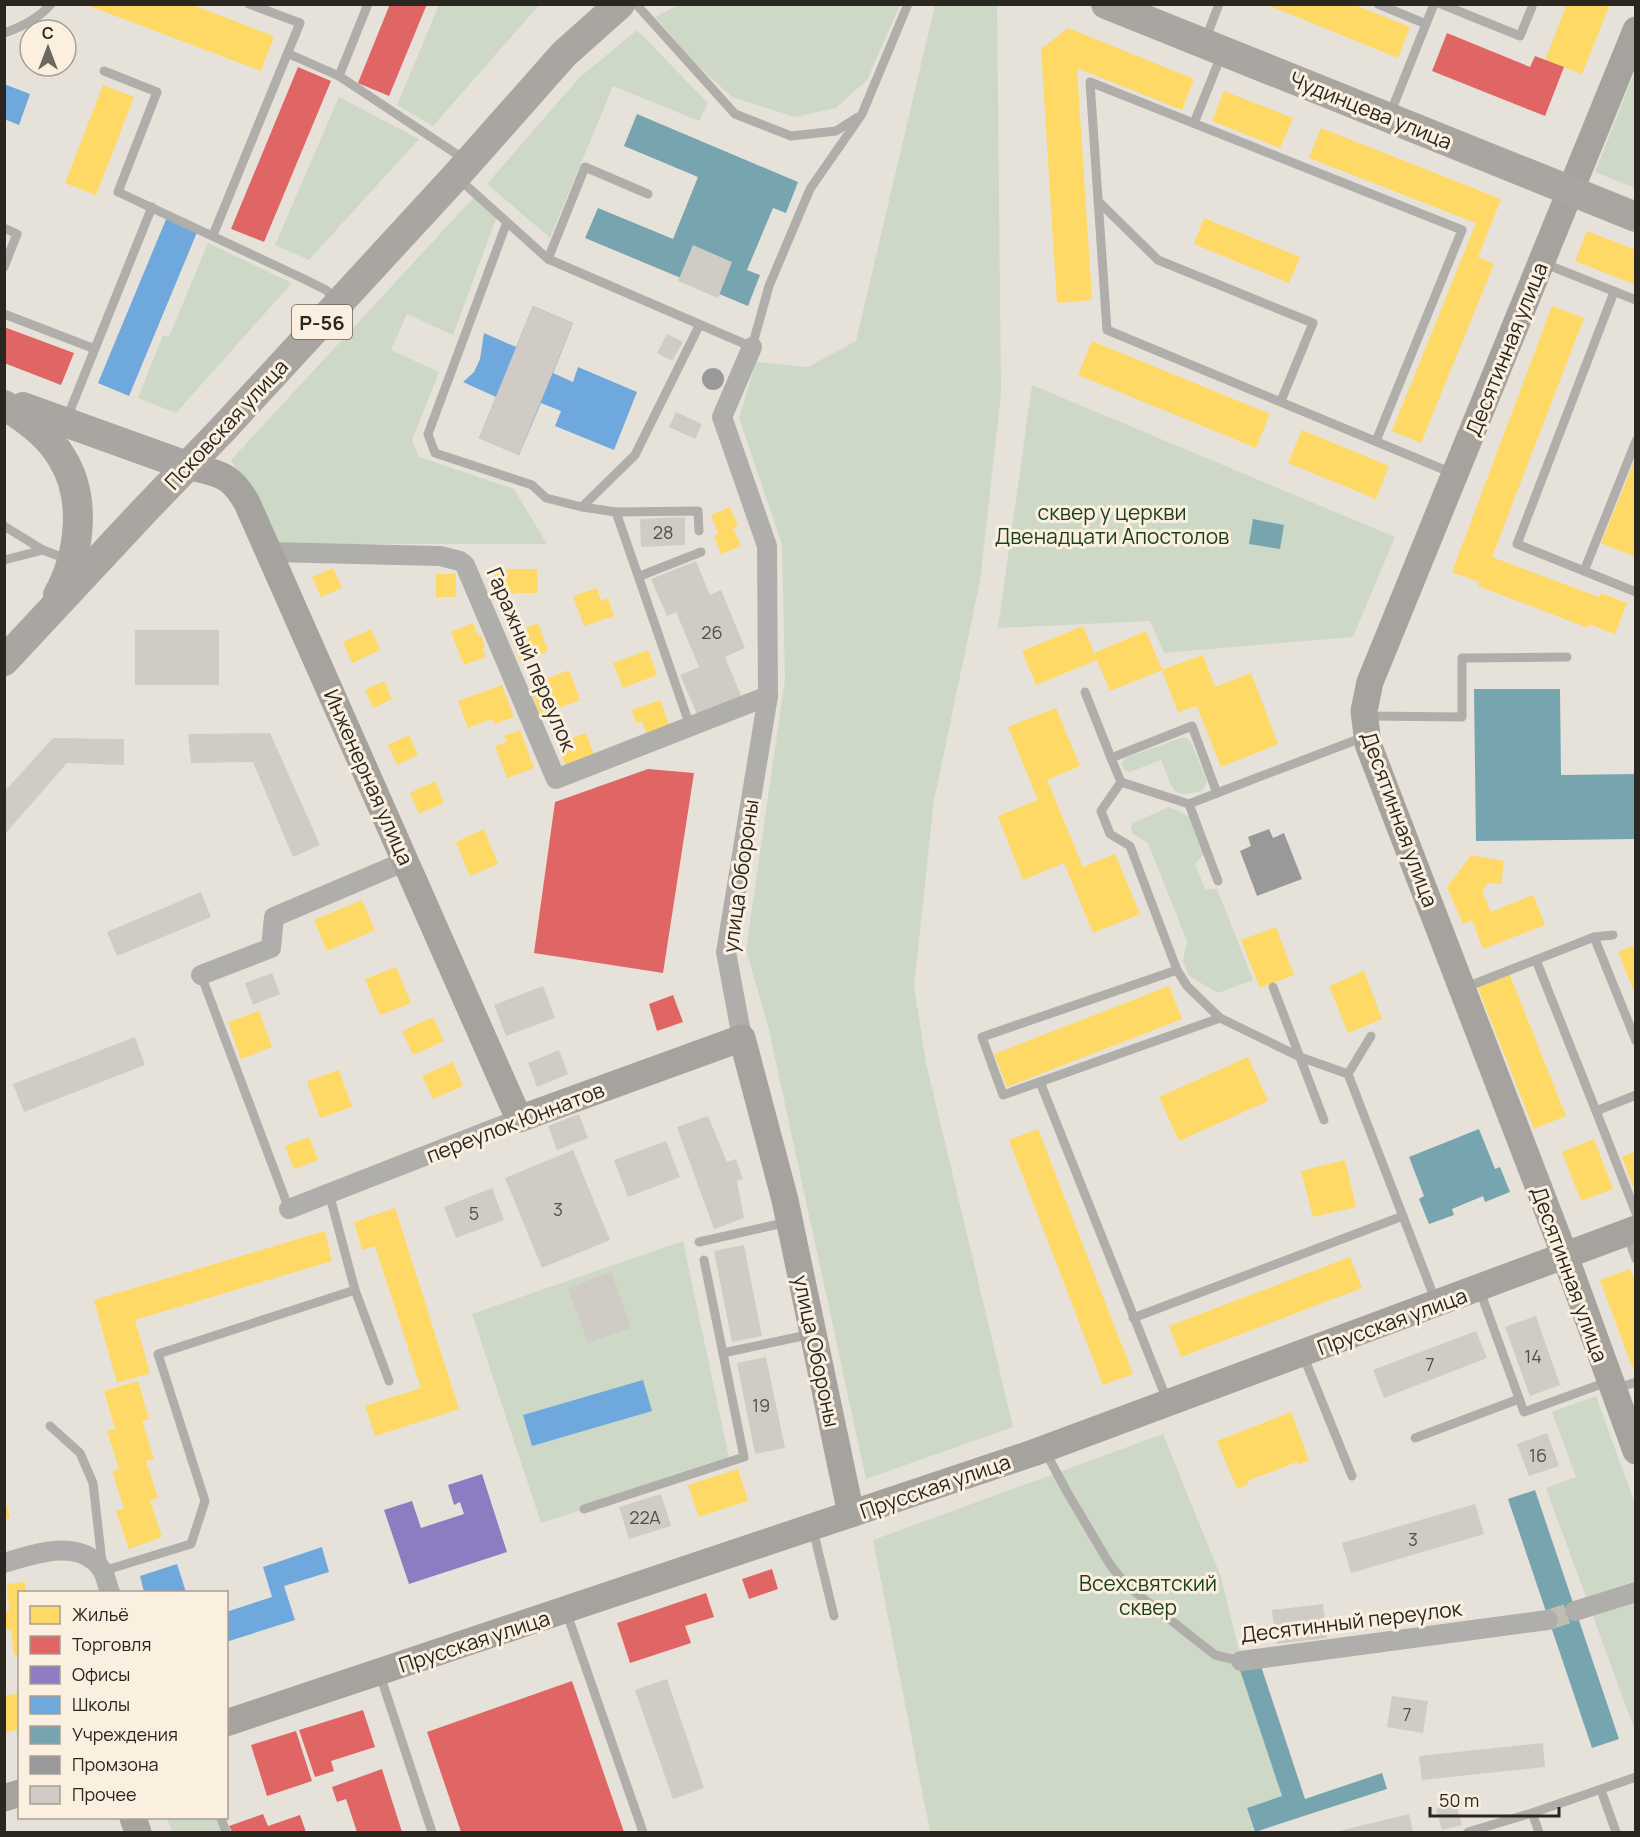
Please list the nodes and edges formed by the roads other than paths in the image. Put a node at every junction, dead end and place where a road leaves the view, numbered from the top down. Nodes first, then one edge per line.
1 (51, 4) edge
2 (249, 4) edge
3 (368, 4) edge
4 (620, 4) edge
5 (636, 4) edge
6 (908, 4) edge
7 (1106, 4) edge
8 (1219, 4) edge
9 (1378, 4) edge
10 (1434, 4) edge
11 (1441, 4) edge
12 (1532, 7) dead end
13 (1426, 24) junction
14 (1635, 30) edge
15 (4, 33) edge
16 (1213, 47) junction
17 (289, 54) junction
18 (104, 71) dead end
19 (339, 76) junction
20 (862, 114) junction
21 (1389, 117) junction
22 (1194, 123) junction
23 (462, 169) junction
24 (1571, 191) junction
25 (648, 194) dead end
26 (1098, 201) junction
27 (152, 207) junction
28 (1635, 217) edge
29 (507, 222) junction
30 (4, 228) edge
31 (213, 235) junction
32 (548, 259) junction
33 (1541, 262) junction
34 (4, 267) edge
35 (1614, 292) junction
36 (1635, 300) edge
37 (339, 303) junction
38 (4, 314) edge
39 (699, 326) junction
40 (752, 347) junction
41 (95, 349) junction
42 (4, 400) edge
43 (1281, 401) junction
44 (4, 405) edge
45 (65, 423) junction
46 (1376, 441) junction
47 (1635, 441) edge
48 (187, 466) junction
49 (1455, 474) junction
50 (582, 507) junction
51 (616, 512) junction
52 (4, 526) edge
53 (699, 531) dead end
54 (43, 550) junction
55 (269, 552) junction
56 (701, 552) dead end
57 (4, 560) edge
58 (71, 561) junction
59 (1584, 572) junction
60 (640, 576) junction
61 (1635, 592) edge
62 (47, 614) junction
63 (1567, 657) dead end
64 (4, 661) edge
65 (1085, 692) dead end
66 (768, 696) junction
67 (690, 726) junction
68 (1366, 726) junction
69 (1111, 758) junction
70 (1121, 782) junction
71 (1217, 793) junction
72 (1189, 804) junction
73 (406, 861) junction
74 (1218, 881) dead end
75 (1612, 935) dead end
76 (1594, 938) junction
77 (1536, 960) junction
78 (1177, 970) junction
79 (201, 975) joint
80 (1273, 987) dead end
81 (1462, 989) junction
82 (1220, 1018) junction
83 (1371, 1036) dead end
84 (742, 1038) junction
85 (1635, 1041) edge
86 (1300, 1057) junction
87 (1348, 1074) junction
88 (1040, 1082) junction
89 (1635, 1095) edge
90 (1596, 1111) junction
91 (519, 1119) junction
92 (1324, 1120) dead end
93 (328, 1193) junction
94 (289, 1209) joint
95 (1404, 1216) junction
96 (790, 1222) junction
97 (1632, 1225) edge
98 (699, 1242) dead end
99 (1565, 1256) junction
100 (1635, 1259) edge
101 (704, 1260) dead end
102 (1479, 1288) junction
103 (355, 1290) junction
104 (1437, 1304) junction
105 (1133, 1318) junction
106 (813, 1334) junction
107 (723, 1353) junction
108 (1302, 1354) junction
109 (389, 1382) dead end
110 (1620, 1384) edge
111 (1519, 1399) junction
112 (1168, 1403) junction
113 (50, 1426) dead end
114 (1415, 1438) dead end
115 (1044, 1449) junction
116 (1635, 1451) edge
117 (1352, 1476) dead end
118 (584, 1509) dead end
119 (852, 1514) junction
120 (812, 1528) junction
121 (4, 1563) edge
122 (103, 1571) junction
123 (109, 1591) edge
124 (1635, 1592) edge
125 (566, 1611) junction
126 (1575, 1611) tunnel mouth
127 (834, 1616) dead end
128 (1548, 1620) tunnel mouth
129 (1241, 1661) joint
130 (379, 1673) junction
131 (228, 1721) edge
132 (1635, 1777) edge
133 (1601, 1790) junction
134 (1532, 1813) junction
135 (432, 1833) edge
136 (643, 1833) edge
137 (1467, 1833) edge
138 (1539, 1833) edge
139 (1616, 1833) edge

1 - 15 lane
2 - 17 lane
3 - 19 lane
4 - 23 main road, Псковская улица / Р-56
5 - 20 lane
6 - 20 lane
7 - 16 main road, Чудинцева улица
8 - 16 lane
9 - 13 lane
10 - 13 lane
11 - 12 lane
13 - 21 lane
14 - 24 street, Десятинная улица
16 - 21 main road, Чудинцева улица
16 - 22 lane
17 - 19 lane
17 - 31 lane
18 - 27 lane
19 - 23 lane
20 - 40 lane
21 - 24 main road, Чудинцева улица
22 - 26 lane
22 - 46 lane
23 - 29 lane
23 - 37 main road, Псковская улица / Р-56
24 - 28 main road, Чудинцева улица
24 - 33 street, Десятинная улица
25 - 32 lane
26 - 43 lane
26 - 43 lane
27 - 31 lane
27 - 41 lane
29 - 32 lane
29 - 50 lane
30 - 34 lane
31 - 37 lane
32 - 39 lane
33 - 35 lane
33 - 49 street, Десятинная улица
35 - 36 lane
35 - 59 lane
37 - 48 main road, Псковская улица / Р-56
38 - 41 lane
39 - 40 lane
39 - 50 lane
40 - 66 street, улица Обороны
41 - 45 lane
42 - 45 main road
43 - 46 lane
44 - 58 main road
45 - 48 main road
46 - 49 lane
47 - 59 lane
48 - 55 street, Инженерная улица
48 - 62 main road, Псковская улица / Р-56
49 - 68 street, Десятинная улица
50 - 51 lane
51 - 53 lane
51 - 60 lane
52 - 54 lane
54 - 57 lane
54 - 58 lane
55 - 67 street, Гаражный переулок
55 - 73 street, Инженерная улица
56 - 60 lane
58 - 62 main road
59 - 61 lane
60 - 67 lane
62 - 64 main road, Псковская улица / Р-56
63 - 68 lane
65 - 69 lane
66 - 67 street, Гаражный переулок
66 - 84 street, улица Обороны
68 - 71 lane
68 - 81 street, Десятинная улица
69 - 70 lane
69 - 71 lane
70 - 72 lane
70 - 78 lane
71 - 72 lane
72 - 74 lane
73 - 79 street
73 - 91 street, Инженерная улица
75 - 76 lane
76 - 77 lane
76 - 85 lane
77 - 81 lane
77 - 90 lane
78 - 82 lane
78 - 88 lane
79 - 94 lane
80 - 86 lane
81 - 99 street, Десятинная улица
82 - 86 lane
82 - 88 lane
83 - 87 lane
84 - 91 street, переулок Юннатов
84 - 96 street, улица Обороны
86 - 87 lane
86 - 92 lane
87 - 95 lane
88 - 105 lane
89 - 90 lane
90 - 97 lane
91 - 93 street, переулок Юннатов
93 - 94 street, переулок Юннатов
93 - 103 lane
95 - 104 lane
95 - 105 lane
96 - 98 lane
96 - 106 street, улица Обороны
97 - 99 street, Прусская улица
97 - 100 lane
99 - 102 street, Прусская улица
99 - 110 street, Десятинная улица
101 - 107 lane
102 - 104 street, Прусская улица
102 - 111 lane
103 - 109 lane
103 - 122 lane
104 - 108 street, Прусская улица
105 - 112 lane
106 - 107 lane
106 - 119 street, улица Обороны
107 - 118 lane
108 - 112 street, Прусская улица
108 - 117 lane
110 - 111 lane
110 - 116 street, Десятинная улица
111 - 114 lane
112 - 115 street, Прусская улица
113 - 122 lane
115 - 119 street, Прусская улица
115 - 129 lane, Десятинный переулок
119 - 120 street, Прусская улица
120 - 125 street, Прусская улица
120 - 127 lane
121 - 122 street
122 - 123 street
124 - 126 street
125 - 130 street, Прусская улица
125 - 136 lane
128 - 129 street, Десятинный переулок
130 - 131 street, Прусская улица
130 - 135 lane
132 - 133 lane
133 - 134 lane
133 - 139 lane
134 - 137 lane
134 - 138 lane

